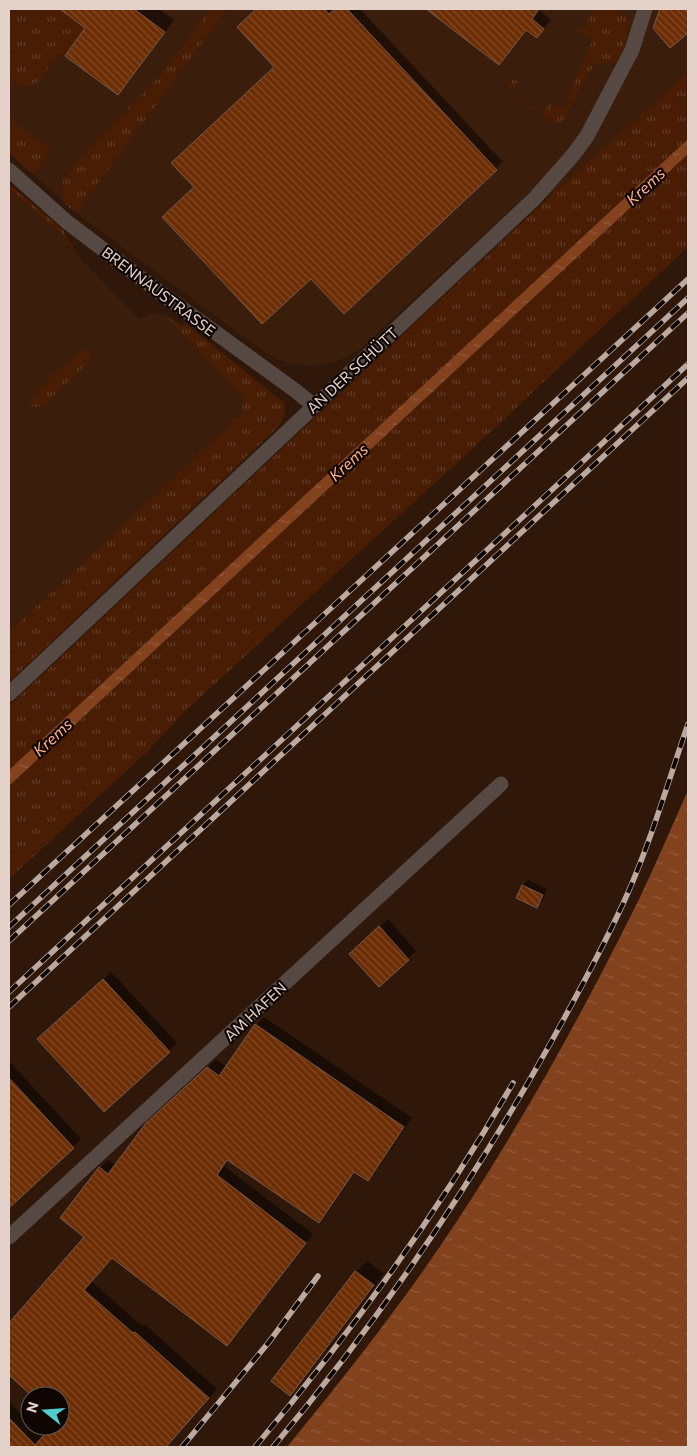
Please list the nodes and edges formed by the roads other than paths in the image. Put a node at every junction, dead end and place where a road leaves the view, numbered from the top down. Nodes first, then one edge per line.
1 (645, 9) edge
2 (9, 170) edge
3 (314, 406) junction
4 (9, 694) edge
5 (501, 784) dead end
6 (9, 1237) edge

1 - 3 street, AN DER SCHÜTT
2 - 3 street, BRENNAUSTRASSE
3 - 4 street, AN DER SCHÜTT
5 - 6 street, AM HAFEN

